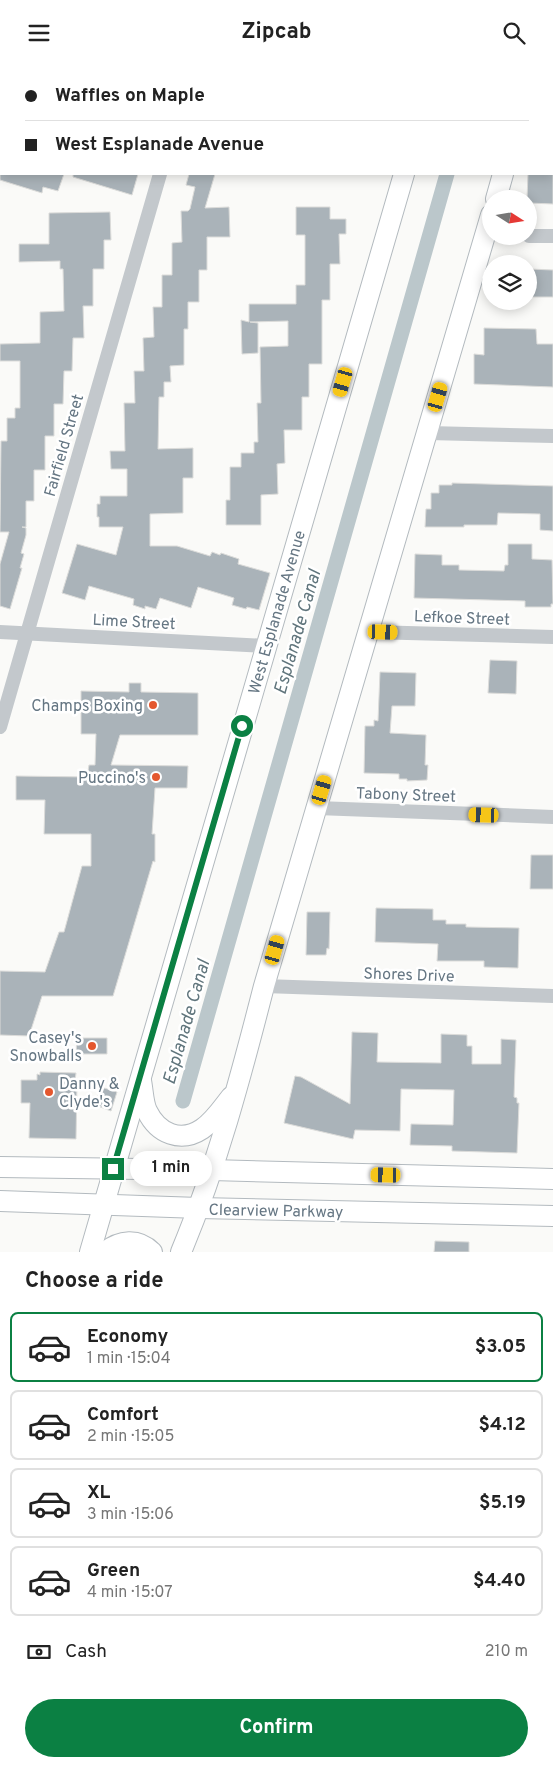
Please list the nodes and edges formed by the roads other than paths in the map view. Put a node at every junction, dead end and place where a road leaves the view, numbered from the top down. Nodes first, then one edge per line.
1 (160, 175) edge
2 (404, 175) edge
3 (538, 236) edge
4 (553, 236) edge
5 (485, 245) edge
6 (428, 433) junction
7 (553, 437) edge
8 (0, 632) edge
9 (370, 632) junction
10 (27, 633) junction
11 (553, 637) edge
12 (266, 647) junction
13 (0, 727) edge
14 (317, 808) junction
15 (553, 817) edge
16 (264, 986) junction
17 (553, 996) edge
18 (140, 1077) junction
19 (238, 1087) junction
20 (0, 1167) edge
21 (113, 1169) junction
22 (211, 1171) junction
23 (553, 1179) edge
24 (0, 1201) edge
25 (102, 1204) junction
26 (199, 1208) junction
27 (553, 1216) edge
28 (90, 1252) edge
29 (105, 1252) edge
30 (152, 1252) edge
31 (181, 1252) edge

1 - 10 street, Fairfield Street
2 - 12 main road, West Esplanade Avenue
3 - 4 street
5 - 6 main road
6 - 7 street
6 - 9 main road
8 - 10 street, Lime Street
9 - 11 street, Lefkoe Street
9 - 14 main road
10 - 12 street, Lime Street
10 - 13 street, Fairfield Street
12 - 18 main road, West Esplanade Avenue
14 - 15 street, Tabony Street
14 - 16 main road
16 - 17 street, Shores Drive
16 - 19 main road
18 - 19 main road
18 - 21 main road, West Esplanade Avenue
19 - 22 main road
20 - 21 main road
21 - 22 main road
21 - 25 main road, West Esplanade Avenue
22 - 23 main road
22 - 26 main road
24 - 25 main road, Clearview Parkway
25 - 26 main road, Clearview Parkway
25 - 28 main road, West Esplanade Avenue
26 - 27 main road, Clearview Parkway
26 - 31 main road
29 - 30 main road

